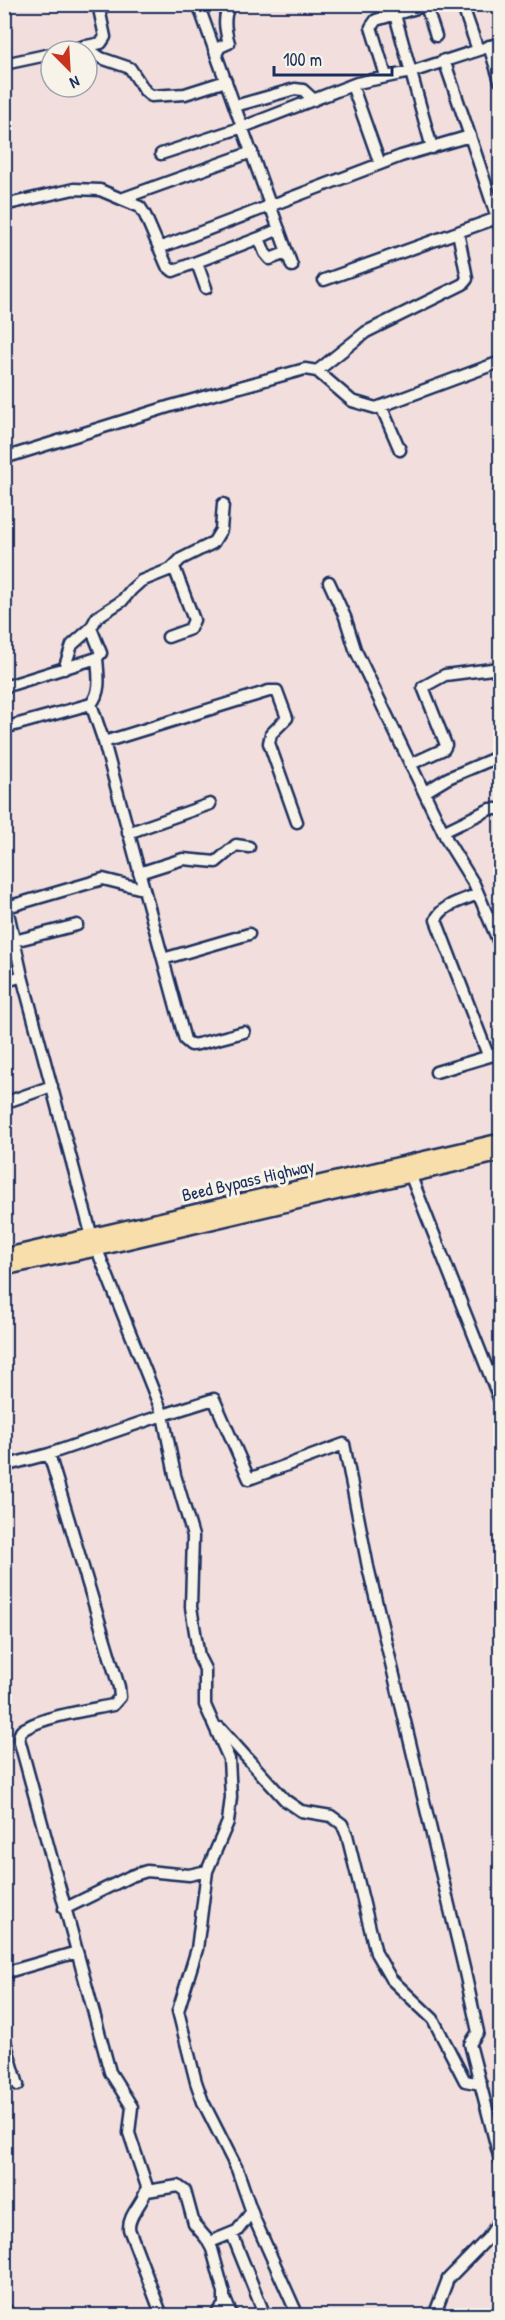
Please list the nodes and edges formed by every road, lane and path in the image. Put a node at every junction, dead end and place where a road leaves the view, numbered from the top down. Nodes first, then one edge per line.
1 (98, 4) edge
2 (198, 4) edge
3 (231, 4) edge
4 (462, 4) edge
5 (428, 5) edge
6 (393, 9) edge
7 (436, 36) dead end
8 (99, 43) edge
9 (495, 44) edge
10 (478, 50) junction
11 (216, 54) junction
12 (39, 57) edge
13 (99, 57) edge
14 (444, 60) junction
15 (4, 64) edge
16 (411, 72) junction
17 (386, 76) junction
18 (226, 81) junction
19 (501, 81) edge
20 (352, 85) junction
21 (314, 100) junction
22 (235, 106) junction
23 (243, 128) junction
24 (470, 136) junction
25 (432, 148) junction
26 (252, 152) junction
27 (161, 153) dead end
28 (380, 164) junction
29 (121, 199) junction
30 (270, 204) junction
31 (4, 205) edge
32 (499, 222) edge
33 (279, 229) junction
34 (458, 232) junction
35 (259, 238) junction
36 (159, 248) junction
37 (286, 253) junction
38 (197, 263) junction
39 (292, 266) dead end
40 (324, 280) dead end
41 (206, 288) dead end
42 (501, 362) edge
43 (317, 371) junction
44 (381, 406) junction
45 (400, 450) dead end
46 (4, 458) edge
47 (223, 504) dead end
48 (174, 567) junction
49 (328, 582) dead end
50 (91, 628) junction
51 (168, 637) dead end
52 (97, 658) junction
53 (501, 668) edge
54 (64, 669) junction
55 (4, 687) edge
56 (91, 704) junction
57 (4, 728) edge
58 (104, 742) junction
59 (501, 756) edge
60 (411, 764) junction
61 (425, 792) junction
62 (210, 804) dead end
63 (501, 809) edge
64 (297, 822) dead end
65 (443, 832) junction
66 (128, 833) junction
67 (249, 847) dead end
68 (139, 873) junction
69 (143, 889) junction
70 (4, 894) edge
71 (478, 894) junction
72 (7, 907) junction
73 (77, 924) dead end
74 (497, 930) edge
75 (249, 934) dead end
76 (14, 941) junction
77 (501, 945) edge
78 (163, 959) junction
79 (22, 976) junction
80 (4, 982) edge
81 (244, 1032) dead end
82 (501, 1053) edge
83 (488, 1055) junction
84 (436, 1072) dead end
85 (52, 1086) junction
86 (4, 1103) edge
87 (501, 1142) edge
88 (501, 1153) edge
89 (410, 1174) junction
90 (94, 1242) junction
91 (4, 1257) edge
92 (4, 1267) edge
93 (501, 1401) edge
94 (163, 1415) junction
95 (49, 1454) junction
96 (4, 1466) edge
97 (213, 1720) junction
98 (207, 1871) junction
99 (64, 1909) junction
100 (77, 1952) junction
101 (4, 1973) edge
102 (4, 2038) edge
103 (481, 2084) junction
104 (18, 2085) dead end
105 (501, 2160) edge
106 (147, 2191) junction
107 (252, 2211) junction
108 (501, 2220) edge
109 (232, 2234) junction
110 (210, 2242) junction
111 (225, 2299) junction
112 (4, 2307) edge
113 (10, 2316) edge
114 (162, 2316) edge
115 (215, 2316) edge
116 (232, 2316) edge
117 (265, 2316) edge
118 (298, 2316) edge
119 (434, 2316) edge

1 - 8 street
2 - 11 street
3 - 11 street
4 - 10 street
5 - 6 street
5 - 7 street
6 - 16 street
6 - 17 street
9 - 10 street
9 - 19 street
10 - 14 street
11 - 18 street
12 - 15 street
13 - 18 street
14 - 16 street
14 - 24 street
16 - 17 street
16 - 25 street
17 - 20 street
18 - 22 street
20 - 21 street
20 - 28 street
21 - 22 street
21 - 23 street
22 - 23 street
23 - 26 street
23 - 27 street
24 - 25 street
24 - 32 street
25 - 28 street
26 - 29 street
26 - 30 street
28 - 30 street
29 - 31 street
29 - 36 street
30 - 33 street
30 - 36 street
32 - 34 street
33 - 35 street
33 - 37 street
34 - 40 street
34 - 43 street
35 - 37 street
35 - 38 street
36 - 38 street
37 - 39 street
38 - 41 street
42 - 44 street
43 - 44 street
43 - 46 street
44 - 45 street
47 - 48 street
48 - 50 street
48 - 51 street
49 - 60 street
50 - 52 street
50 - 54 street
52 - 54 street
52 - 56 street
53 - 60 street
54 - 55 street
56 - 57 street
56 - 58 street
58 - 64 street
58 - 66 street
59 - 61 street
60 - 61 street
61 - 65 street
62 - 66 street
63 - 65 street
65 - 71 street
66 - 68 street
67 - 68 street
68 - 69 street
69 - 72 street
69 - 78 street
70 - 72 street
71 - 74 street
71 - 83 street
72 - 76 street
73 - 76 street
74 - 77 street
75 - 78 street
76 - 79 street
78 - 81 street
79 - 80 street
79 - 85 street
82 - 83 street
83 - 84 street
85 - 86 street
85 - 90 street
87 - 90 highway, Beed Bypass Highway
88 - 89 highway, Beed Bypass Highway
89 - 90 highway, Beed Bypass Highway
89 - 93 street
90 - 91 highway, Beed Bypass Highway
90 - 92 highway, Beed Bypass Highway
90 - 94 street
94 - 95 street
94 - 97 street
94 - 103 street
95 - 96 street
95 - 99 street
97 - 98 street
97 - 103 street
98 - 99 street
98 - 107 street
99 - 100 street
100 - 101 street
100 - 106 street
102 - 104 street
103 - 105 street
106 - 110 street
106 - 114 street
107 - 109 street
107 - 118 street
108 - 119 street
109 - 110 street
109 - 117 street
110 - 111 street
111 - 115 street
111 - 116 street
112 - 113 street

